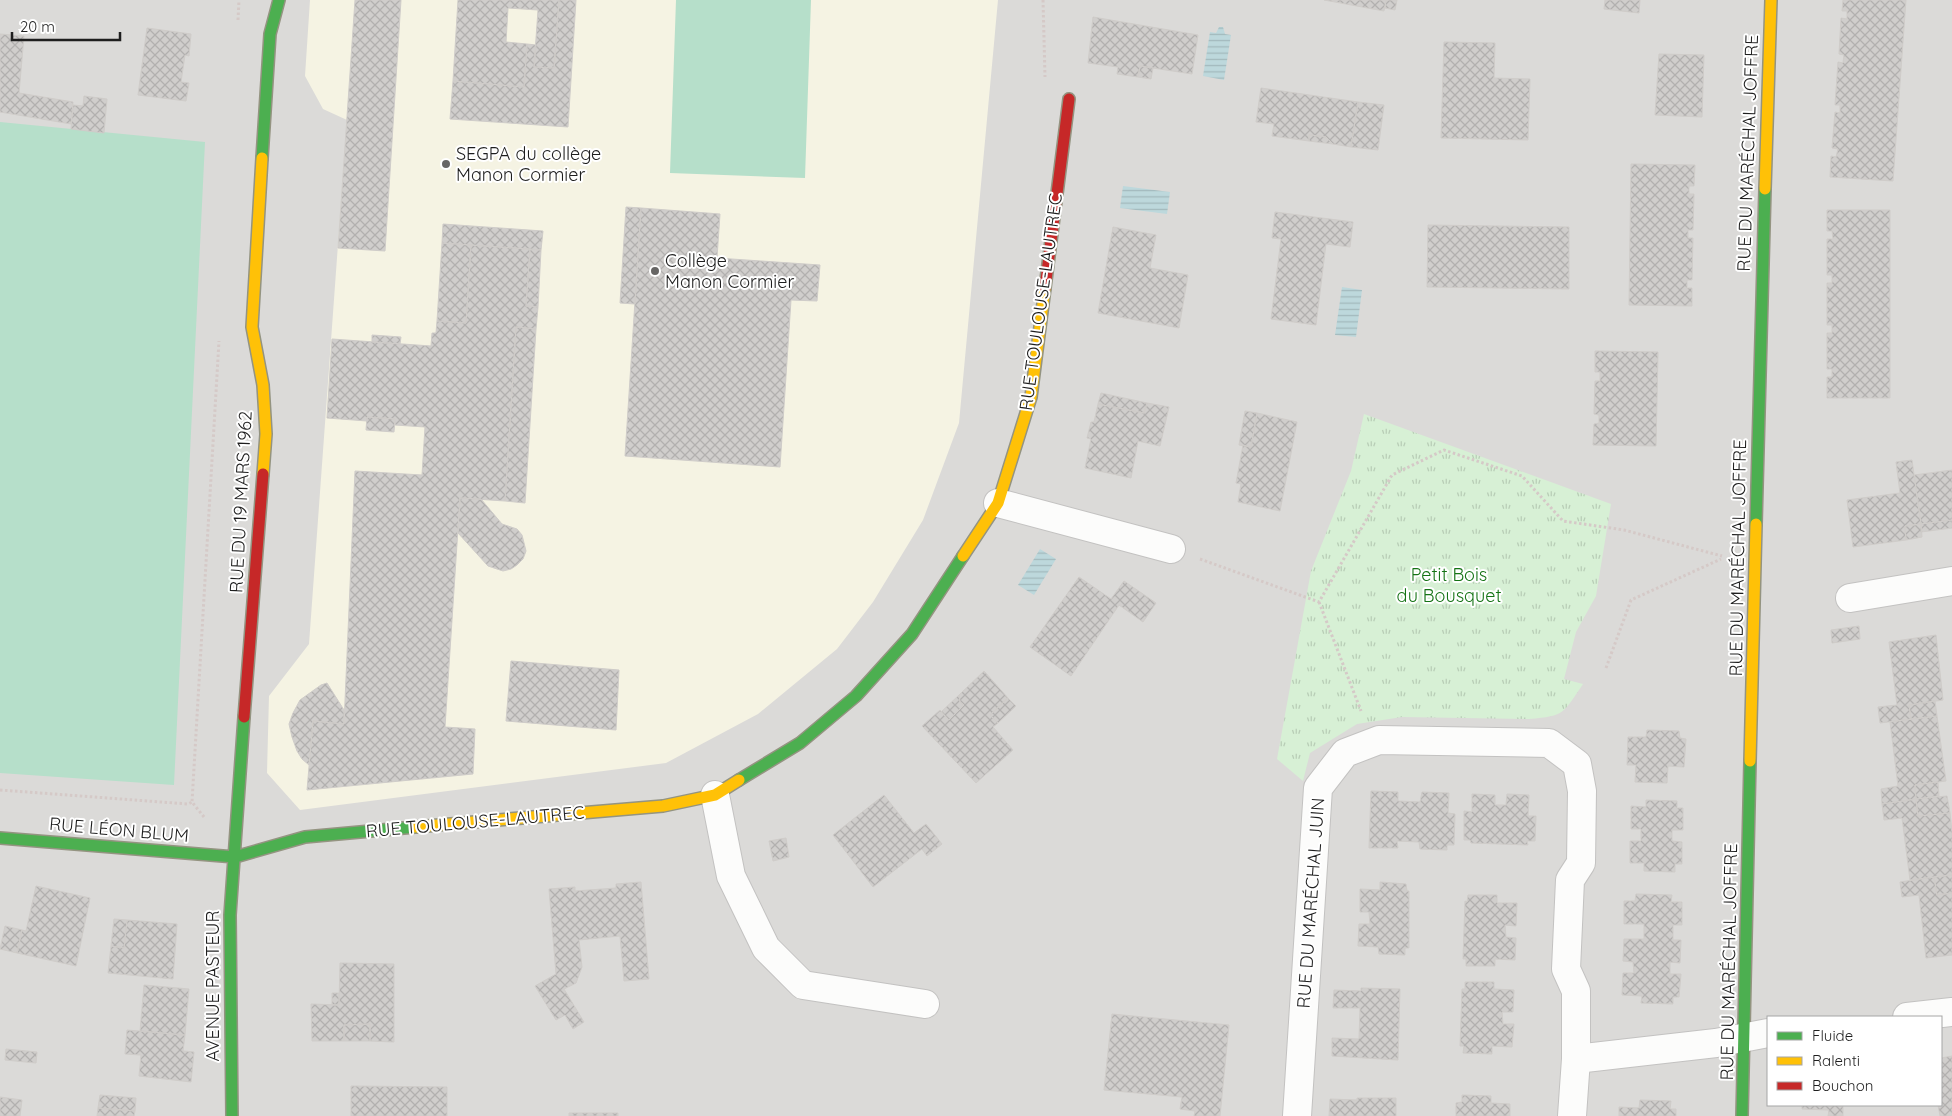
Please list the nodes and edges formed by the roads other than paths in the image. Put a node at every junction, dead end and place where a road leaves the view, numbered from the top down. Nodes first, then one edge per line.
1 (279, 0) edge
2 (1771, 0) edge
3 (1069, 98) road end
4 (998, 503) junction
5 (1171, 549) road end
6 (1952, 581) edge
7 (1850, 598) dead end
8 (715, 795) junction
9 (0, 838) edge
10 (236, 857) junction
11 (925, 1004) dead end
12 (1952, 1012) edge
13 (1916, 1016) edge
14 (1756, 1035) edge
15 (1576, 1059) junction
16 (232, 1116) edge
17 (1297, 1116) edge
18 (1572, 1116) edge
19 (1742, 1116) edge

1 - 10 street, RUE DU 19 MARS 1962
2 - 14 street, RUE DU MARÉCHAL JOFFRE
3 - 4 street, RUE TOULOUSE-LAUTREC
4 - 5 street
4 - 8 street, RUE TOULOUSE-LAUTREC
6 - 7 street
8 - 10 street, RUE TOULOUSE-LAUTREC
8 - 11 street
9 - 10 street, RUE LÉON BLUM
10 - 16 street, AVENUE PASTEUR
12 - 13 street
14 - 15 street
14 - 19 street, RUE DU MARÉCHAL JOFFRE
15 - 17 street, RUE DU MARÉCHAL JUIN
15 - 18 street

